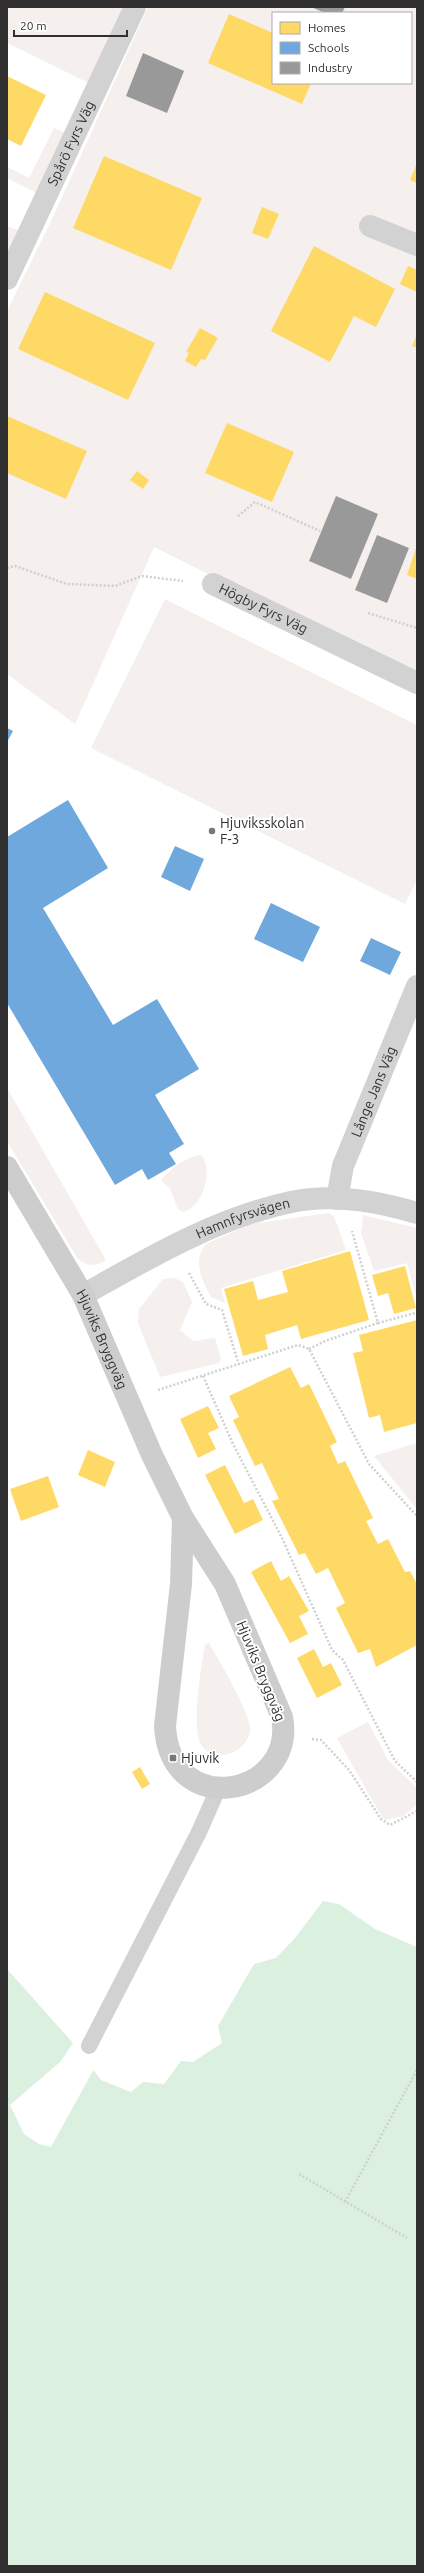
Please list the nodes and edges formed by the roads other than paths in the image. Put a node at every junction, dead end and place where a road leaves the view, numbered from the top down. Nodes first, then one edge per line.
1 (135, 7) edge
2 (370, 226) dead end
3 (417, 245) edge
4 (7, 279) edge
5 (213, 584) road end
6 (417, 683) edge
7 (417, 986) edge
8 (7, 1167) edge
9 (340, 1199) junction
10 (417, 1213) edge
11 (83, 1295) junction
12 (183, 1518) junction
13 (218, 1789) junction
14 (89, 2046) dead end

1 - 4 street, Spårö Fyrs Väg
2 - 3 street
5 - 6 street, Högby Fyrs Väg
7 - 9 street, Långe Jans Väg
8 - 11 street, Hjuviks Bryggväg
9 - 10 street, Hamnfyrsvägen
9 - 11 street, Hamnfyrsvägen
11 - 12 street, Hjuviks Bryggväg
12 - 13 street, Hjuviks Bryggväg
12 - 13 street, Hjuviks Bryggväg
13 - 14 lane

